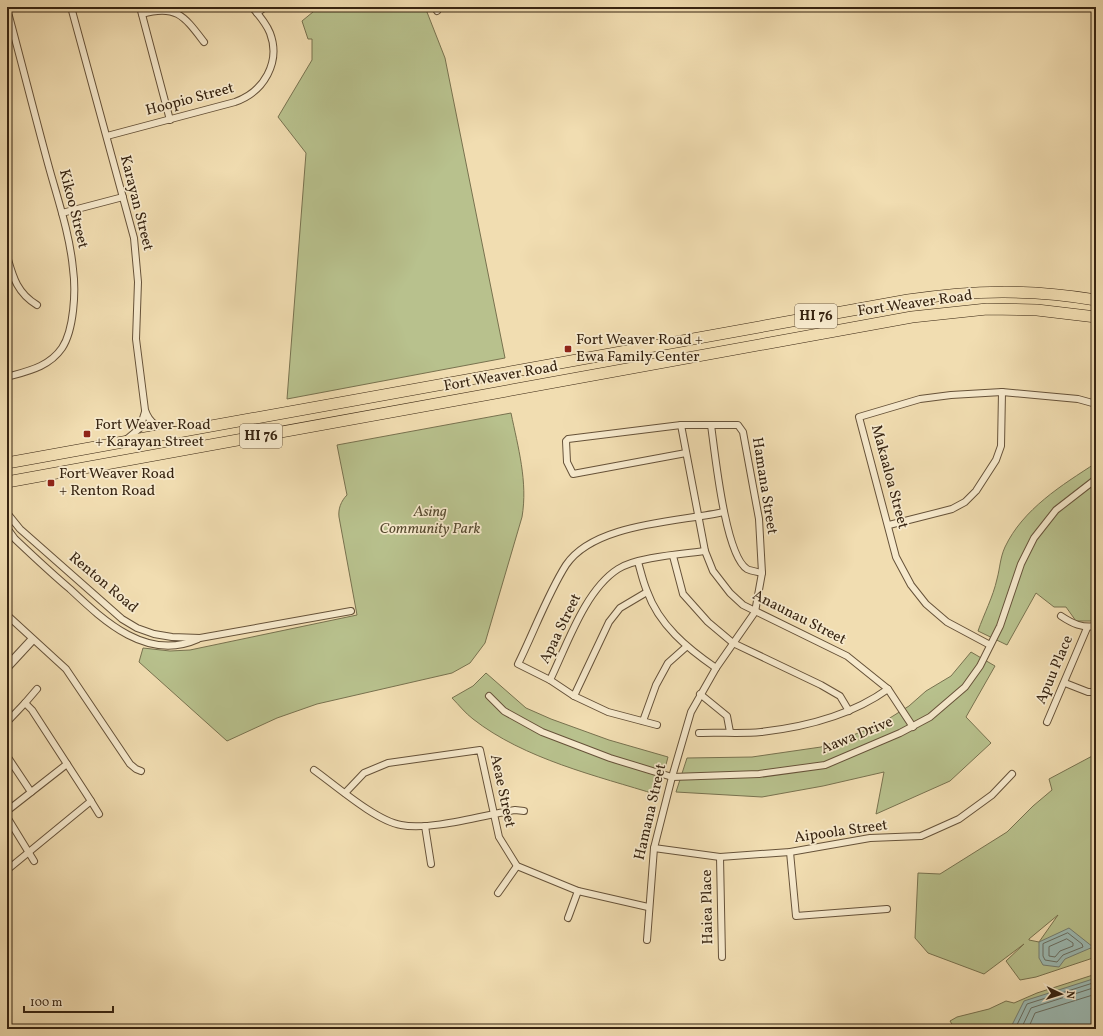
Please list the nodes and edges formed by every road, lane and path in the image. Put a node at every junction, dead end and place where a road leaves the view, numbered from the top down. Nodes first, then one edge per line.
1 (72, 7) edge
2 (140, 7) edge
3 (252, 7) edge
4 (265, 7) edge
5 (257, 13) junction
6 (142, 14) junction
7 (9, 16) dead end
8 (204, 42) dead end
9 (170, 120) junction
10 (106, 136) junction
11 (123, 197) junction
12 (62, 213) junction
13 (7, 256) edge
14 (1096, 300) edge
15 (37, 305) dead end
16 (1096, 317) edge
17 (7, 377) edge
18 (1002, 392) junction
19 (1096, 404) edge
20 (146, 410) junction
21 (681, 424) junction
22 (711, 425) junction
23 (184, 431) junction
24 (120, 443) junction
25 (686, 454) junction
26 (7, 456) edge
27 (29, 460) junction
28 (7, 464) edge
29 (7, 467) edge
30 (1096, 479) edge
31 (7, 482) edge
32 (724, 512) junction
33 (7, 513) edge
34 (699, 517) junction
35 (889, 525) junction
36 (7, 528) edge
37 (705, 551) junction
38 (673, 556) junction
39 (638, 562) junction
40 (762, 573) junction
41 (647, 592) junction
42 (351, 611) dead end
43 (755, 612) junction
44 (7, 616) edge
45 (1061, 616) dead end
46 (1096, 626) edge
47 (1087, 628) junction
48 (200, 638) junction
49 (32, 640) junction
50 (733, 643) junction
51 (990, 645) junction
52 (686, 647) junction
53 (7, 667) edge
54 (716, 668) junction
55 (550, 680) junction
56 (1065, 683) junction
57 (37, 689) dead end
58 (888, 689) junction
59 (1096, 692) edge
60 (700, 694) junction
61 (489, 696) dead end
62 (574, 696) junction
63 (25, 703) junction
64 (849, 711) junction
65 (642, 721) junction
66 (7, 722) edge
67 (1048, 722) dead end
68 (657, 725) dead end
69 (913, 726) junction
70 (730, 732) junction
71 (699, 733) dead end
72 (7, 756) edge
73 (67, 764) junction
74 (314, 770) dead end
75 (141, 771) dead end
76 (1012, 774) dead end
77 (672, 777) junction
78 (31, 792) junction
79 (345, 793) junction
80 (91, 801) junction
81 (7, 811) edge
82 (524, 811) dead end
83 (99, 814) dead end
84 (494, 814) junction
85 (7, 817) edge
86 (425, 826) junction
87 (654, 848) junction
88 (28, 852) junction
89 (790, 852) junction
90 (720, 857) junction
91 (34, 861) dead end
92 (431, 864) dead end
93 (517, 866) junction
94 (7, 870) edge
95 (578, 891) junction
96 (498, 893) dead end
97 (648, 907) junction
98 (887, 909) dead end
99 (568, 918) dead end
100 (647, 940) dead end
101 (722, 956) dead end

1 - 10 street, Karayan Street
2 - 6 street
3 - 5 street, Hoopio Street
4 - 5 street
5 - 9 street, Hoopio Street
6 - 8 street
6 - 9 street
7 - 12 street, Kikoo Street
9 - 10 street, Hoopio Street
10 - 11 street, Karayan Street
11 - 12 street
11 - 20 street, Karayan Street
12 - 17 street, Kikoo Street
13 - 15 street
14 - 23 highway, Fort Weaver Road / HI 76
16 - 31 highway, Fort Weaver Road / HI 76
18 - 19 street, Makaaloa Street
18 - 35 street
18 - 35 street, Makaaloa Street
20 - 23 street, Karayan Street
20 - 24 street, Karayan Street
21 - 22 street, Hamana Street
21 - 25 street, Anaunau Street
21 - 25 street, Hamana Street
22 - 32 street
22 - 40 street, Hamana Street
23 - 24 highway, Fort Weaver Road / HI 76
24 - 27 highway, Fort Weaver Road / HI 76
25 - 34 street, Anaunau Street
26 - 27 highway
27 - 28 highway, Fort Weaver Road / HI 76
27 - 29 highway
30 - 51 street, Aawa Drive
32 - 34 street
32 - 40 street
33 - 48 street, Renton Road
34 - 37 street, Anaunau Street
34 - 55 street
35 - 51 street, Makaaloa Street
36 - 48 street, Renton Road
37 - 38 street, Apaa Street
37 - 43 street, Anaunau Street
38 - 39 street, Apaa Street
38 - 50 street
39 - 41 street
39 - 55 street, Apaa Street
40 - 43 street, Hamana Street
41 - 52 street
41 - 62 street
42 - 48 street, Renton Road
43 - 50 street, Hamana Street
43 - 58 street, Anaunau Street
44 - 49 street
45 - 47 street
46 - 47 street
47 - 56 street, Apuu Place
49 - 53 street
49 - 75 street
50 - 54 street, Hamana Street
50 - 64 street
51 - 69 street, Aawa Drive
52 - 54 street
52 - 65 street
54 - 60 street, Hamana Street
55 - 62 street
56 - 59 street
56 - 67 street, Apuu Place
57 - 63 street
58 - 64 street
58 - 69 street, Anaunau Street
60 - 70 street
60 - 77 street, Hamana Street
61 - 77 street, Aawa Drive
62 - 65 street
63 - 66 street
63 - 73 street
64 - 70 street
65 - 68 street
69 - 77 street, Aawa Drive
70 - 71 street
72 - 78 street
73 - 78 street
73 - 80 street
74 - 79 street
76 - 89 street, Aipoola Street
77 - 87 street, Hamana Street
78 - 81 street
79 - 84 street, Aeae Street
79 - 86 street
80 - 83 street
80 - 88 street
82 - 84 street
84 - 86 street
84 - 93 street, Aeae Street
85 - 88 street
86 - 92 street
87 - 90 street, Aipoola Street
87 - 97 street, Hamana Street
88 - 91 street
88 - 94 street
89 - 90 street, Aipoola Street
89 - 98 street
90 - 101 street, Haiea Place
93 - 95 street
93 - 96 street
95 - 97 street
95 - 99 street
97 - 100 street, Hamana Street

